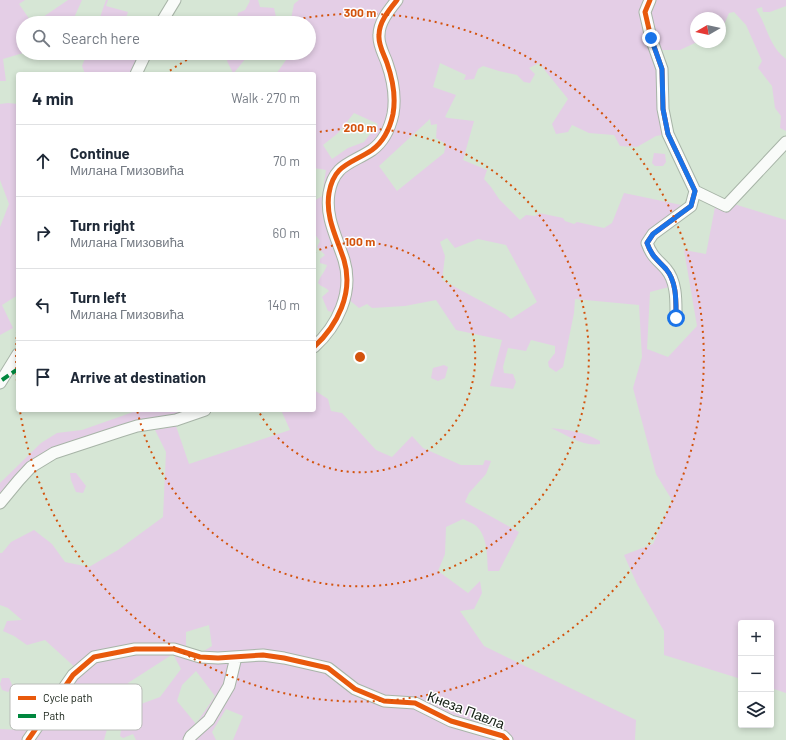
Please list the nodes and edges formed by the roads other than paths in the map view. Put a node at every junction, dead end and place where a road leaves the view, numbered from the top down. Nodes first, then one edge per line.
1 (175, 0) edge
2 (397, 0) edge
3 (650, 0) edge
4 (165, 16) edge
5 (143, 60) edge
6 (137, 72) edge
7 (786, 142) edge
8 (695, 191) junction
9 (676, 318) dead end
10 (316, 346) edge
11 (16, 357) edge
12 (0, 383) edge
13 (199, 412) edge
14 (0, 503) edge
15 (236, 657) junction
16 (67, 684) edge
17 (35, 730) edge
18 (28, 740) edge
19 (189, 740) edge
20 (507, 740) edge

1 - 4 street
2 - 10 street
3 - 8 street
5 - 6 street
7 - 8 street
8 - 9 street
11 - 12 street
13 - 14 street
15 - 16 street, Кнеза Павла
15 - 19 street
15 - 20 street, Кнеза Павла
17 - 18 street, Кнеза Павла

